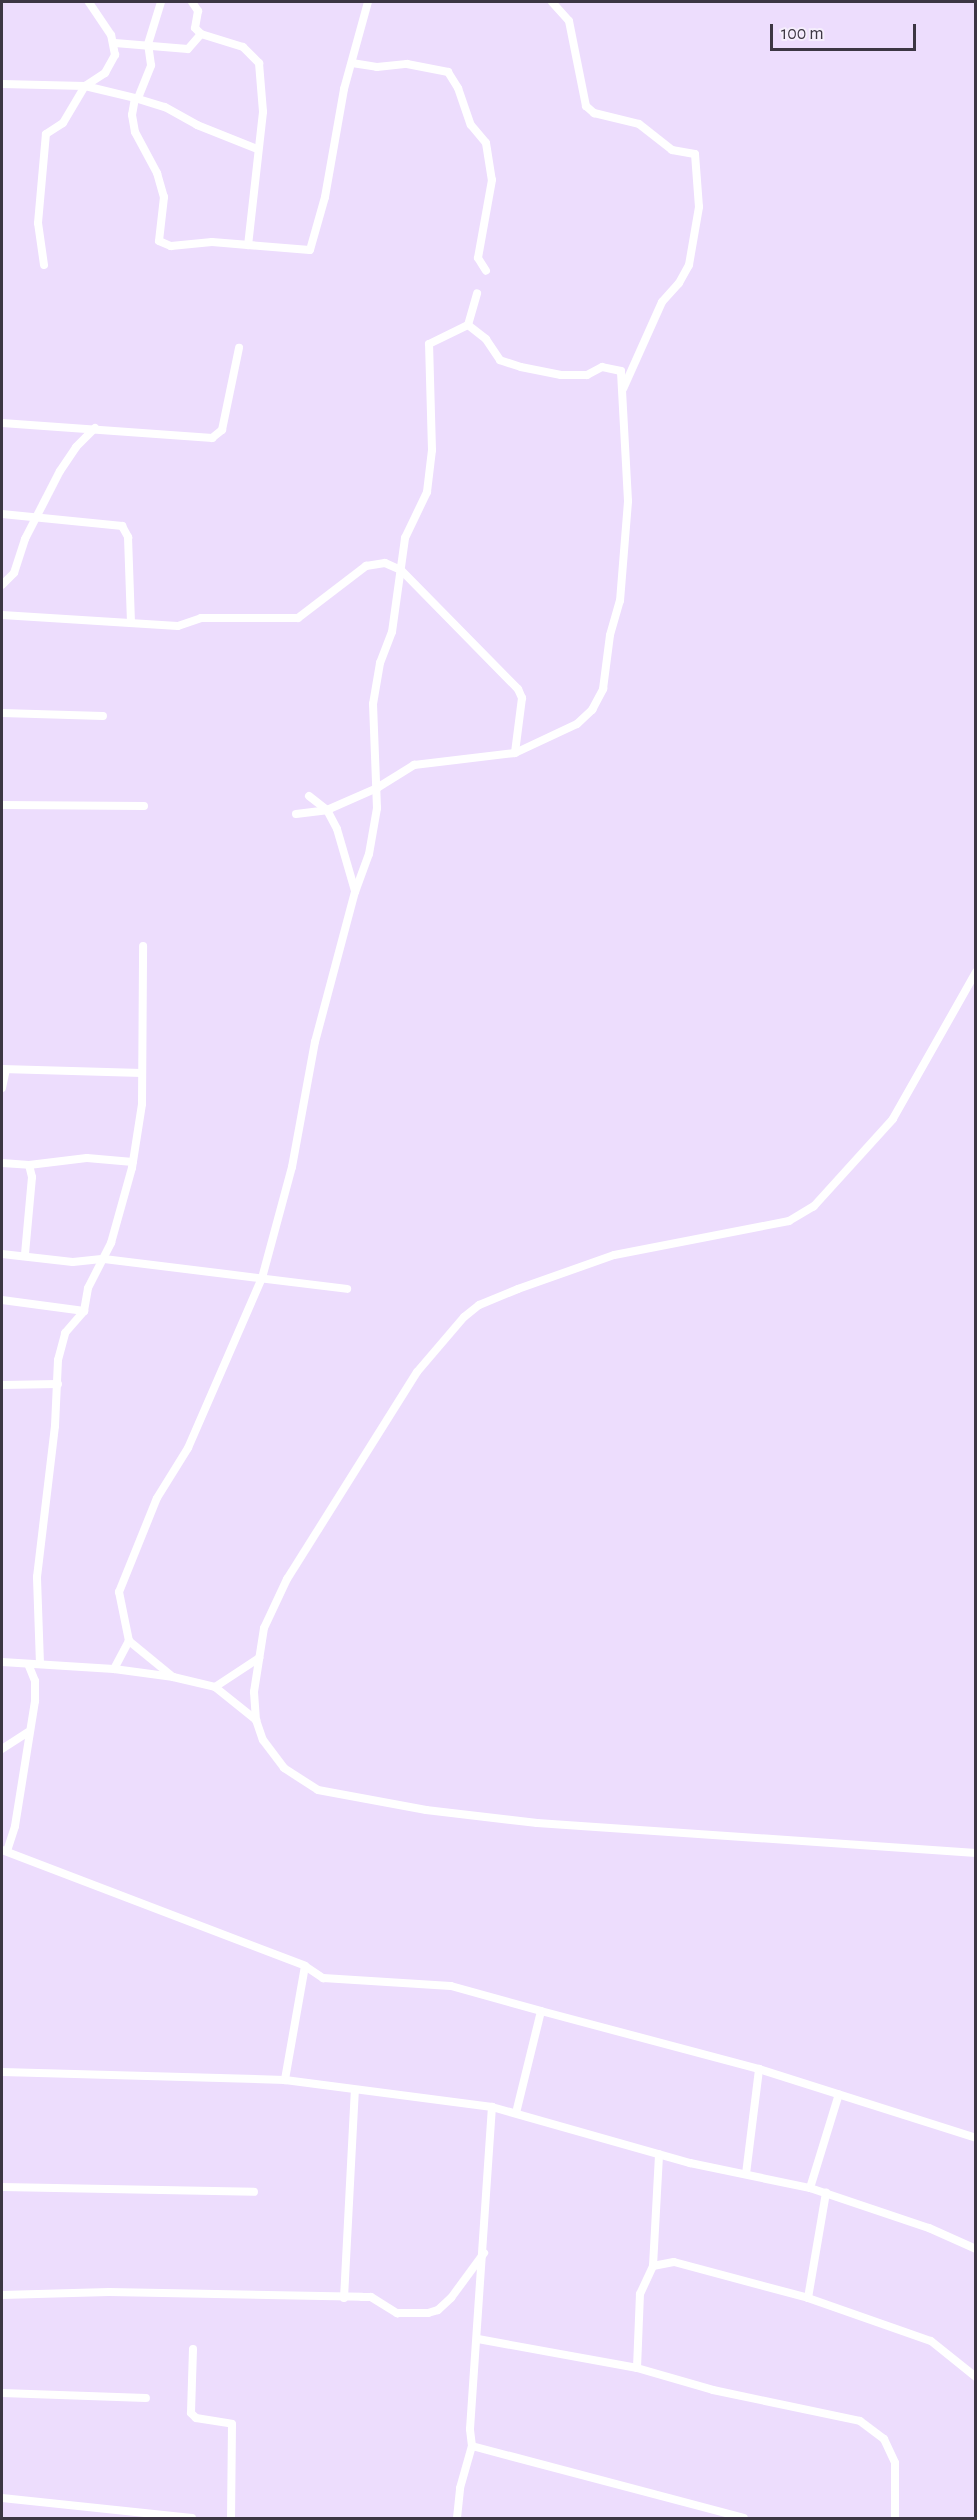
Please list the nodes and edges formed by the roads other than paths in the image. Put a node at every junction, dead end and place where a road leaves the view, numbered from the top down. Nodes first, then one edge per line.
1 (89, 2) edge
2 (161, 2) edge
3 (192, 2) edge
4 (368, 2) edge
5 (552, 2) edge
6 (201, 34) junction
7 (115, 43) junction
8 (148, 44) junction
9 (352, 63) junction
10 (2, 84) edge
11 (85, 86) junction
12 (137, 98) junction
13 (257, 149) junction
14 (248, 245) junction
15 (44, 265) dead end
16 (486, 271) dead end
17 (477, 293) dead end
18 (468, 325) junction
19 (239, 348) dead end
20 (623, 390) junction
21 (2, 423) edge
22 (95, 428) junction
23 (2, 514) edge
24 (36, 518) junction
25 (401, 570) junction
26 (2, 585) edge
27 (2, 615) edge
28 (131, 623) junction
29 (2, 713) edge
30 (103, 716) dead end
31 (515, 753) junction
32 (377, 788) junction
33 (309, 796) dead end
34 (2, 805) edge
35 (144, 806) dead end
36 (327, 810) junction
37 (296, 814) dead end
38 (355, 892) junction
39 (142, 945) dead end
40 (975, 972) edge
41 (4, 1069) edge
42 (142, 1073) junction
43 (2, 1088) edge
44 (133, 1162) junction
45 (2, 1163) edge
46 (29, 1165) junction
47 (2, 1254) edge
48 (25, 1254) junction
49 (104, 1259) junction
50 (262, 1278) junction
51 (347, 1288) dead end
52 (2, 1300) edge
53 (84, 1311) junction
54 (58, 1384) junction
55 (2, 1385) edge
56 (129, 1641) junction
57 (259, 1658) junction
58 (2, 1662) edge
59 (28, 1664) junction
60 (40, 1664) junction
61 (114, 1669) junction
62 (173, 1677) junction
63 (215, 1687) junction
64 (256, 1720) junction
65 (28, 1732) junction
66 (2, 1749) edge
67 (4, 1850) edge
68 (975, 1853) edge
69 (305, 1965) junction
70 (541, 2011) junction
71 (759, 2069) junction
72 (2, 2072) edge
73 (285, 2080) junction
74 (355, 2090) junction
75 (839, 2094) junction
76 (492, 2107) junction
77 (516, 2113) junction
78 (975, 2138) edge
79 (659, 2154) junction
80 (746, 2174) junction
81 (2, 2187) edge
82 (810, 2188) junction
83 (254, 2192) dead end
84 (826, 2193) junction
85 (975, 2249) edge
86 (484, 2253) junction
87 (653, 2266) junction
88 (2, 2295) edge
89 (344, 2298) junction
90 (808, 2298) junction
91 (478, 2339) junction
92 (193, 2349) dead end
93 (637, 2368) junction
94 (975, 2377) edge
95 (2, 2393) edge
96 (146, 2398) dead end
97 (472, 2446) junction
98 (2, 2498) edge
99 (192, 2518) edge
100 (231, 2518) edge
101 (457, 2518) edge
102 (744, 2518) edge
103 (895, 2518) edge

1 - 7 street
2 - 8 street
3 - 6 street
4 - 9 street
5 - 20 street
6 - 8 street
6 - 13 street
7 - 8 street
7 - 11 street
8 - 12 street
9 - 14 street
9 - 16 street
10 - 11 street
11 - 12 street
11 - 15 street
12 - 13 street
12 - 14 street
13 - 14 street
17 - 18 street
18 - 20 street
18 - 25 street
19 - 22 street
20 - 31 street
21 - 22 street
22 - 24 street
23 - 24 street
24 - 26 street
24 - 28 street
25 - 28 street
25 - 31 street
25 - 32 street
27 - 28 street
29 - 30 street
31 - 32 street
32 - 36 street
32 - 38 street
33 - 36 street
34 - 35 street
36 - 37 street
36 - 38 street
38 - 50 street
39 - 42 street
40 - 57 street
41 - 42 street
41 - 43 street
42 - 44 street
44 - 46 street
44 - 49 street
45 - 46 street
46 - 48 street
47 - 48 street
48 - 49 street
49 - 50 street
49 - 53 street
50 - 51 street
50 - 56 street
52 - 53 street
53 - 54 street
54 - 55 street
54 - 60 street
56 - 61 street
56 - 62 street
57 - 63 street
57 - 64 street
58 - 59 street
59 - 60 street
59 - 65 street
60 - 61 street
61 - 62 street
62 - 63 street
63 - 64 street
64 - 68 street
65 - 66 street
65 - 67 street
67 - 69 street
69 - 70 street
69 - 73 street
70 - 71 street
70 - 77 street
71 - 75 street
71 - 80 street
72 - 73 street
73 - 74 street
74 - 76 street
74 - 89 street
75 - 78 street
75 - 82 street
76 - 77 street
76 - 86 street
77 - 79 street
79 - 80 street
79 - 87 street
80 - 82 street
81 - 83 street
82 - 84 street
84 - 85 street
84 - 90 street
86 - 89 street
86 - 91 street
87 - 90 street
87 - 93 street
88 - 89 street
90 - 94 street
91 - 93 street
91 - 97 street
92 - 100 street
93 - 103 street
95 - 96 street
97 - 101 street
97 - 102 street
98 - 99 street

